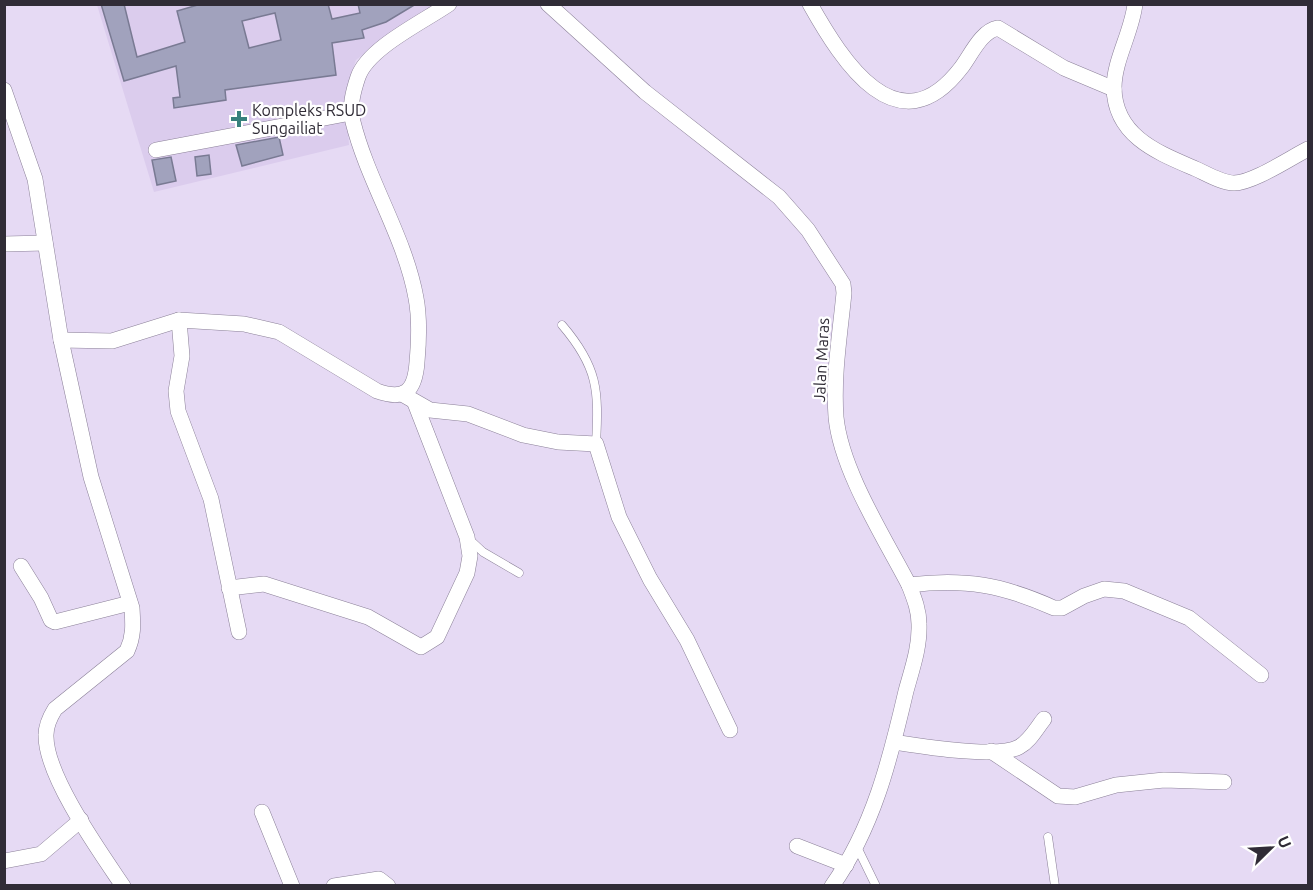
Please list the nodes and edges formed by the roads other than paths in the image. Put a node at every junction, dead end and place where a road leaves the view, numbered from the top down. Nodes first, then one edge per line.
1 (449, 4) edge
2 (548, 4) edge
3 (810, 4) edge
4 (1136, 4) edge
5 (1114, 89) junction
6 (4, 90) edge
7 (351, 113) junction
8 (1308, 148) edge
9 (156, 150) dead end
10 (45, 243) junction
11 (4, 244) edge
12 (179, 320) junction
13 (562, 325) dead end
14 (61, 339) junction
15 (408, 399) junction
16 (596, 444) junction
17 (467, 537) junction
18 (21, 566) dead end
19 (519, 573) dead end
20 (909, 585) junction
21 (229, 588) junction
22 (130, 603) junction
23 (239, 632) dead end
24 (1261, 675) dead end
25 (1044, 719) dead end
26 (730, 730) dead end
27 (894, 742) junction
28 (991, 751) junction
29 (1224, 782) dead end
30 (261, 812) dead end
31 (81, 820) junction
32 (1048, 837) dead end
33 (797, 846) dead end
34 (857, 847) junction
35 (4, 861) edge
36 (846, 865) junction
37 (123, 885) edge
38 (291, 885) edge
39 (334, 885) edge
40 (388, 885) edge
41 (832, 885) edge
42 (876, 885) edge
43 (1055, 885) edge

1 - 7 street
2 - 20 street, Jalan Maras
3 - 5 street
4 - 5 street
5 - 8 street
6 - 10 street
7 - 9 street
7 - 15 street
10 - 11 street
10 - 14 street
12 - 14 street
12 - 15 street
12 - 21 street
13 - 16 lane
14 - 22 street
15 - 16 street
15 - 17 street
16 - 26 street
17 - 19 lane
17 - 21 street
18 - 22 street
20 - 24 street
20 - 27 street, Jalan Maras
21 - 23 street
22 - 31 street
25 - 28 street
27 - 28 street
27 - 34 street, Jalan Maras
28 - 29 street
30 - 38 street
31 - 35 street
31 - 37 street
32 - 43 lane
33 - 36 street
34 - 36 street, Jalan Maras
34 - 42 lane
36 - 41 street, Jalan Maras
39 - 40 street

